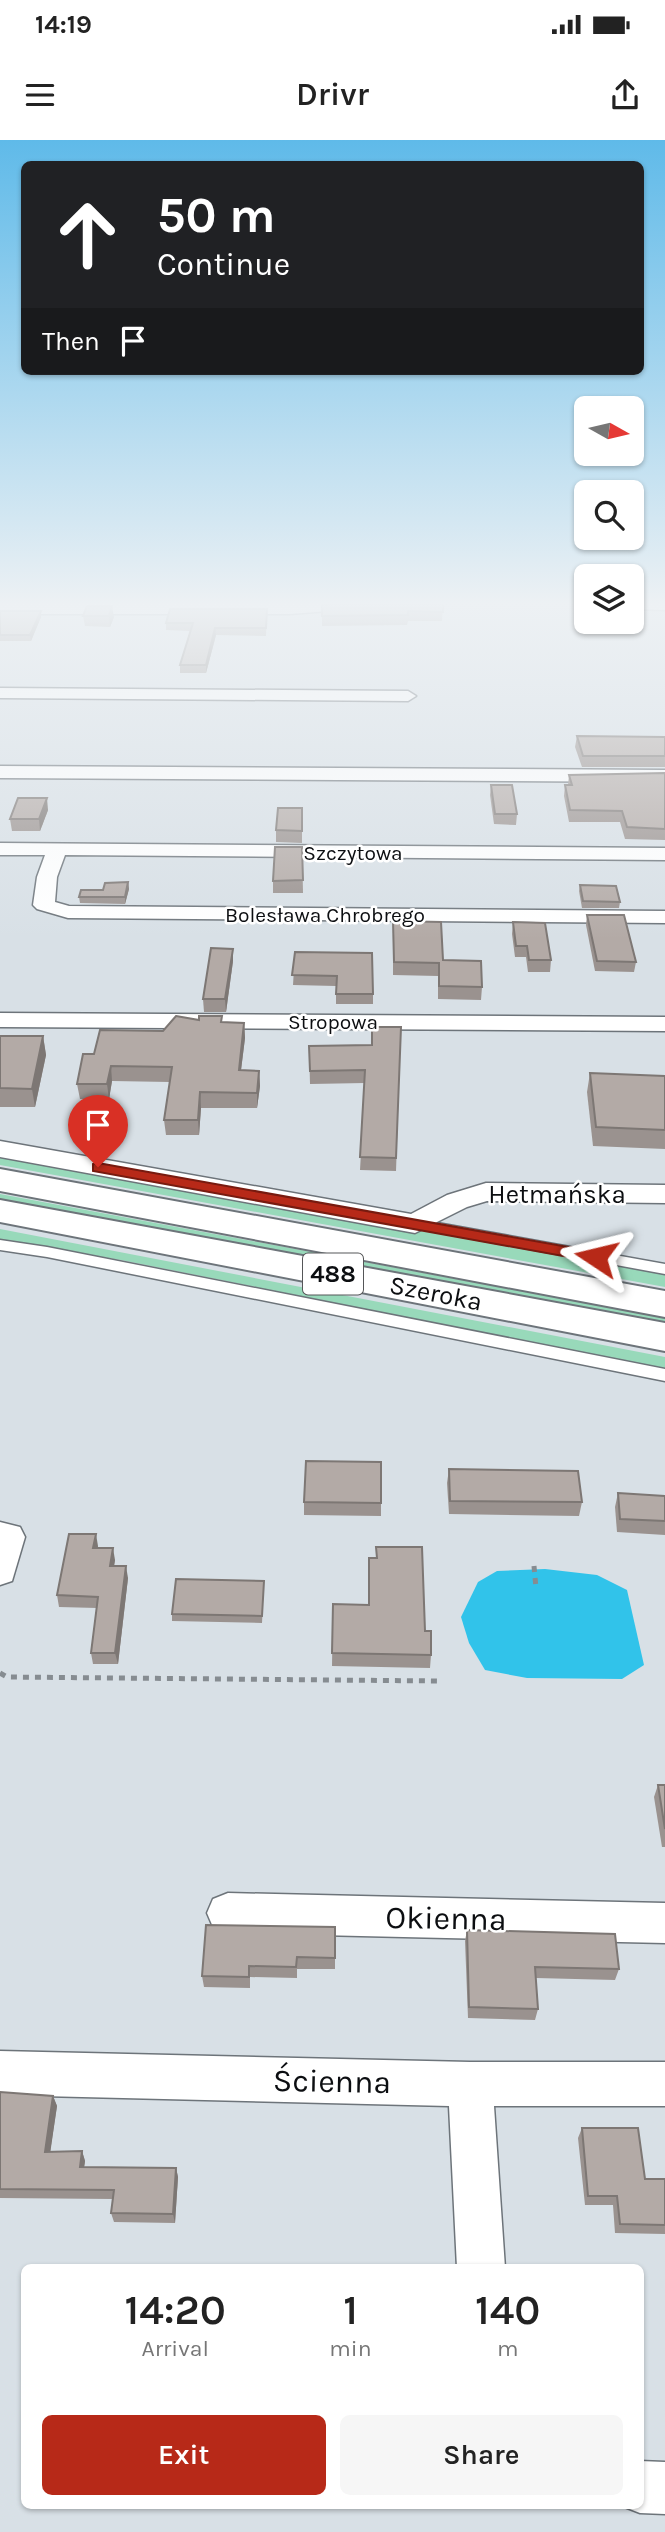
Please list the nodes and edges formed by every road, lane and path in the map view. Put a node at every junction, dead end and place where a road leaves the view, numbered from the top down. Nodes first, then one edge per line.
1 (0, 772) edge
2 (665, 776) edge
3 (0, 849) edge
4 (57, 849) junction
5 (665, 854) edge
6 (665, 917) edge
7 (0, 1020) edge
8 (665, 1024) edge
9 (0, 1149) edge
10 (0, 1180) edge
11 (665, 1194) edge
12 (0, 1211) edge
13 (415, 1224) junction
14 (0, 1245) edge
15 (665, 1269) edge
16 (665, 1304) edge
17 (665, 1337) edge
18 (665, 1375) edge
19 (0, 1536) edge
20 (534, 1566) dead end
21 (0, 1571) edge
22 (536, 1588) dead end
23 (0, 1673) edge
24 (441, 1681) dead end
25 (228, 1913) dead end
26 (665, 1923) edge
27 (0, 2073) edge
28 (470, 2084) junction
29 (665, 2084) edge
30 (481, 2264) edge
31 (644, 2487) edge
32 (665, 2488) edge

1 - 2 street
3 - 4 street, Szczytowa
4 - 5 street, Szczytowa
4 - 6 street, Bolesława Chrobrego
7 - 8 street, Stropowa
9 - 13 street
10 - 16 main road, Szeroka / 488
11 - 13 street, Hetmańska
12 - 17 main road, Szeroka / 488
13 - 15 lane
14 - 18 lane
19 - 21 street
20 - 22 path
23 - 24 path
25 - 26 street, Okienna
27 - 28 street, Ścienna
28 - 29 street, Ścienna
28 - 30 street
31 - 32 street

